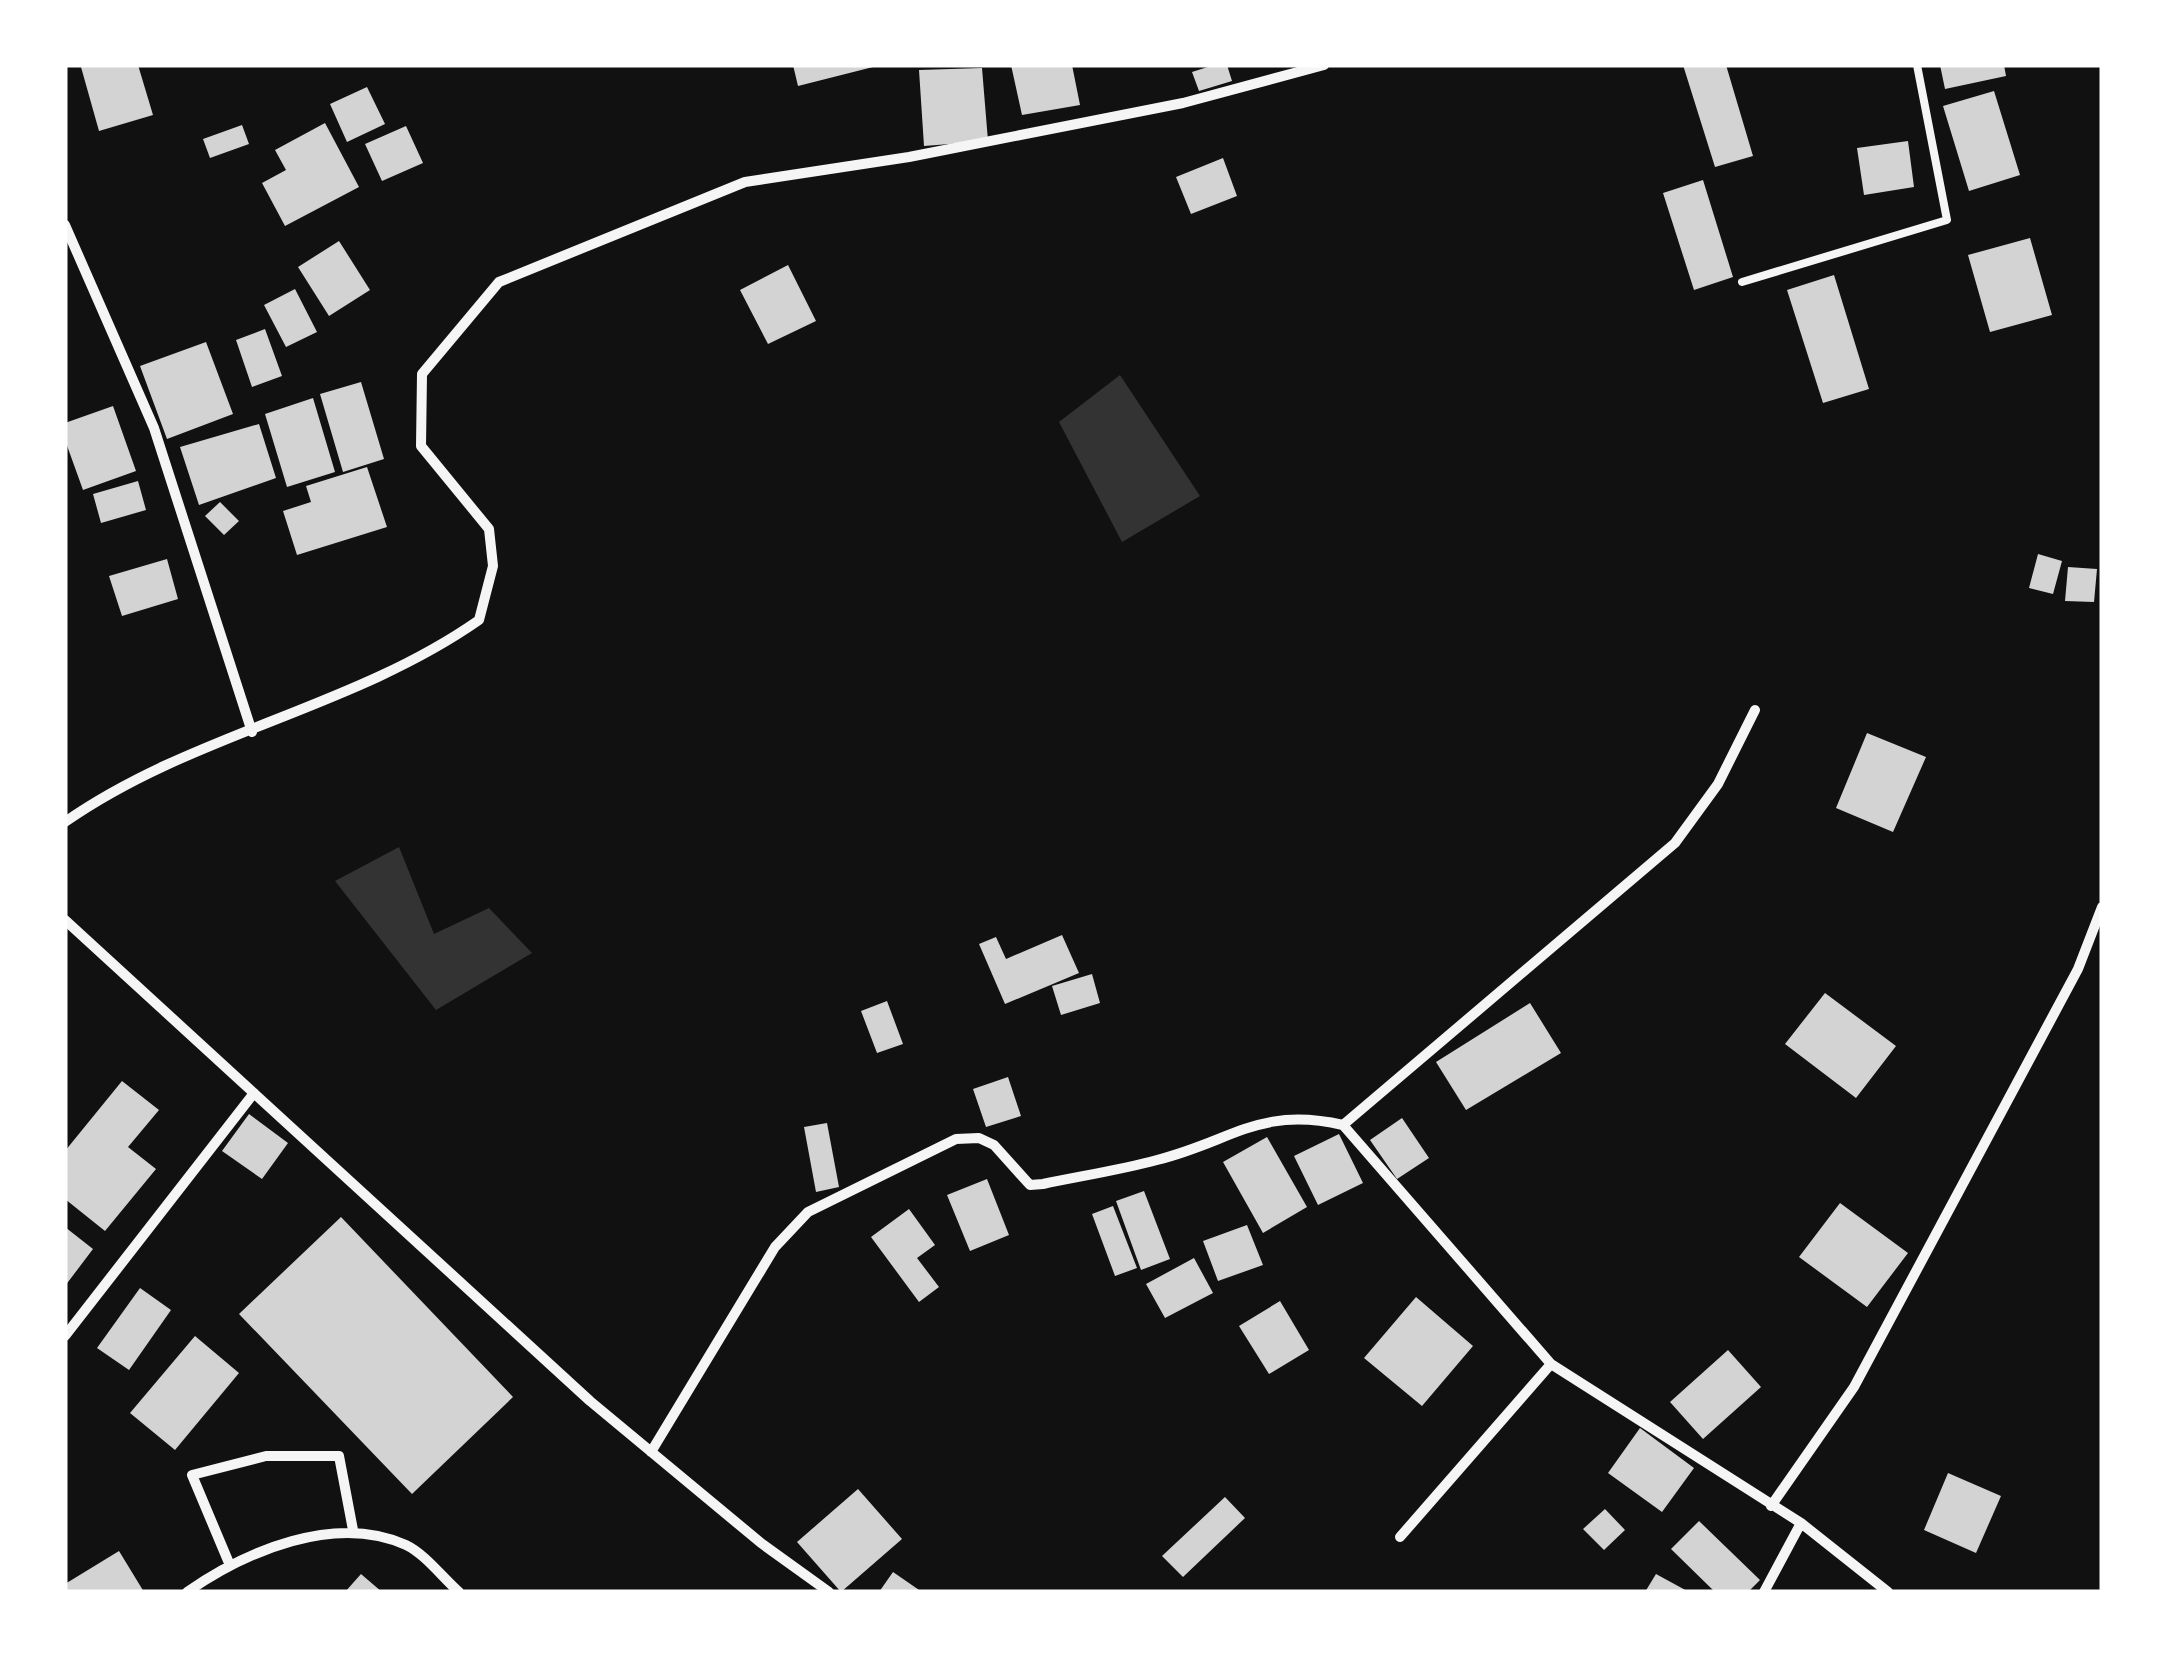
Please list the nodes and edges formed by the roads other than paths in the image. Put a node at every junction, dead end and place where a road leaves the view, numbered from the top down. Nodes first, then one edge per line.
1 (1324, 65) edge
2 (1917, 65) edge
3 (65, 225) edge
4 (1742, 282) dead end
5 (1755, 710) dead end
6 (252, 732) junction
7 (65, 822) edge
8 (2102, 907) edge
9 (65, 920) edge
10 (254, 1093) junction
11 (1343, 1125) junction
12 (65, 1336) edge
13 (1551, 1364) junction
14 (652, 1452) junction
15 (1771, 1506) junction
16 (1801, 1523) junction
17 (353, 1530) junction
18 (1400, 1536) dead end
19 (228, 1563) junction
20 (187, 1592) edge
21 (459, 1592) edge
22 (829, 1592) edge
23 (1764, 1592) edge
24 (1888, 1592) edge

1 - 6 street
2 - 4 lane
3 - 6 street
5 - 11 street
6 - 7 street
8 - 15 street
9 - 10 street
10 - 12 street
10 - 14 street
11 - 13 street
11 - 14 street
13 - 15 street
13 - 18 street
14 - 22 street
15 - 16 street
16 - 23 street
16 - 24 street
17 - 19 street
17 - 19 street
17 - 21 street
19 - 20 street

